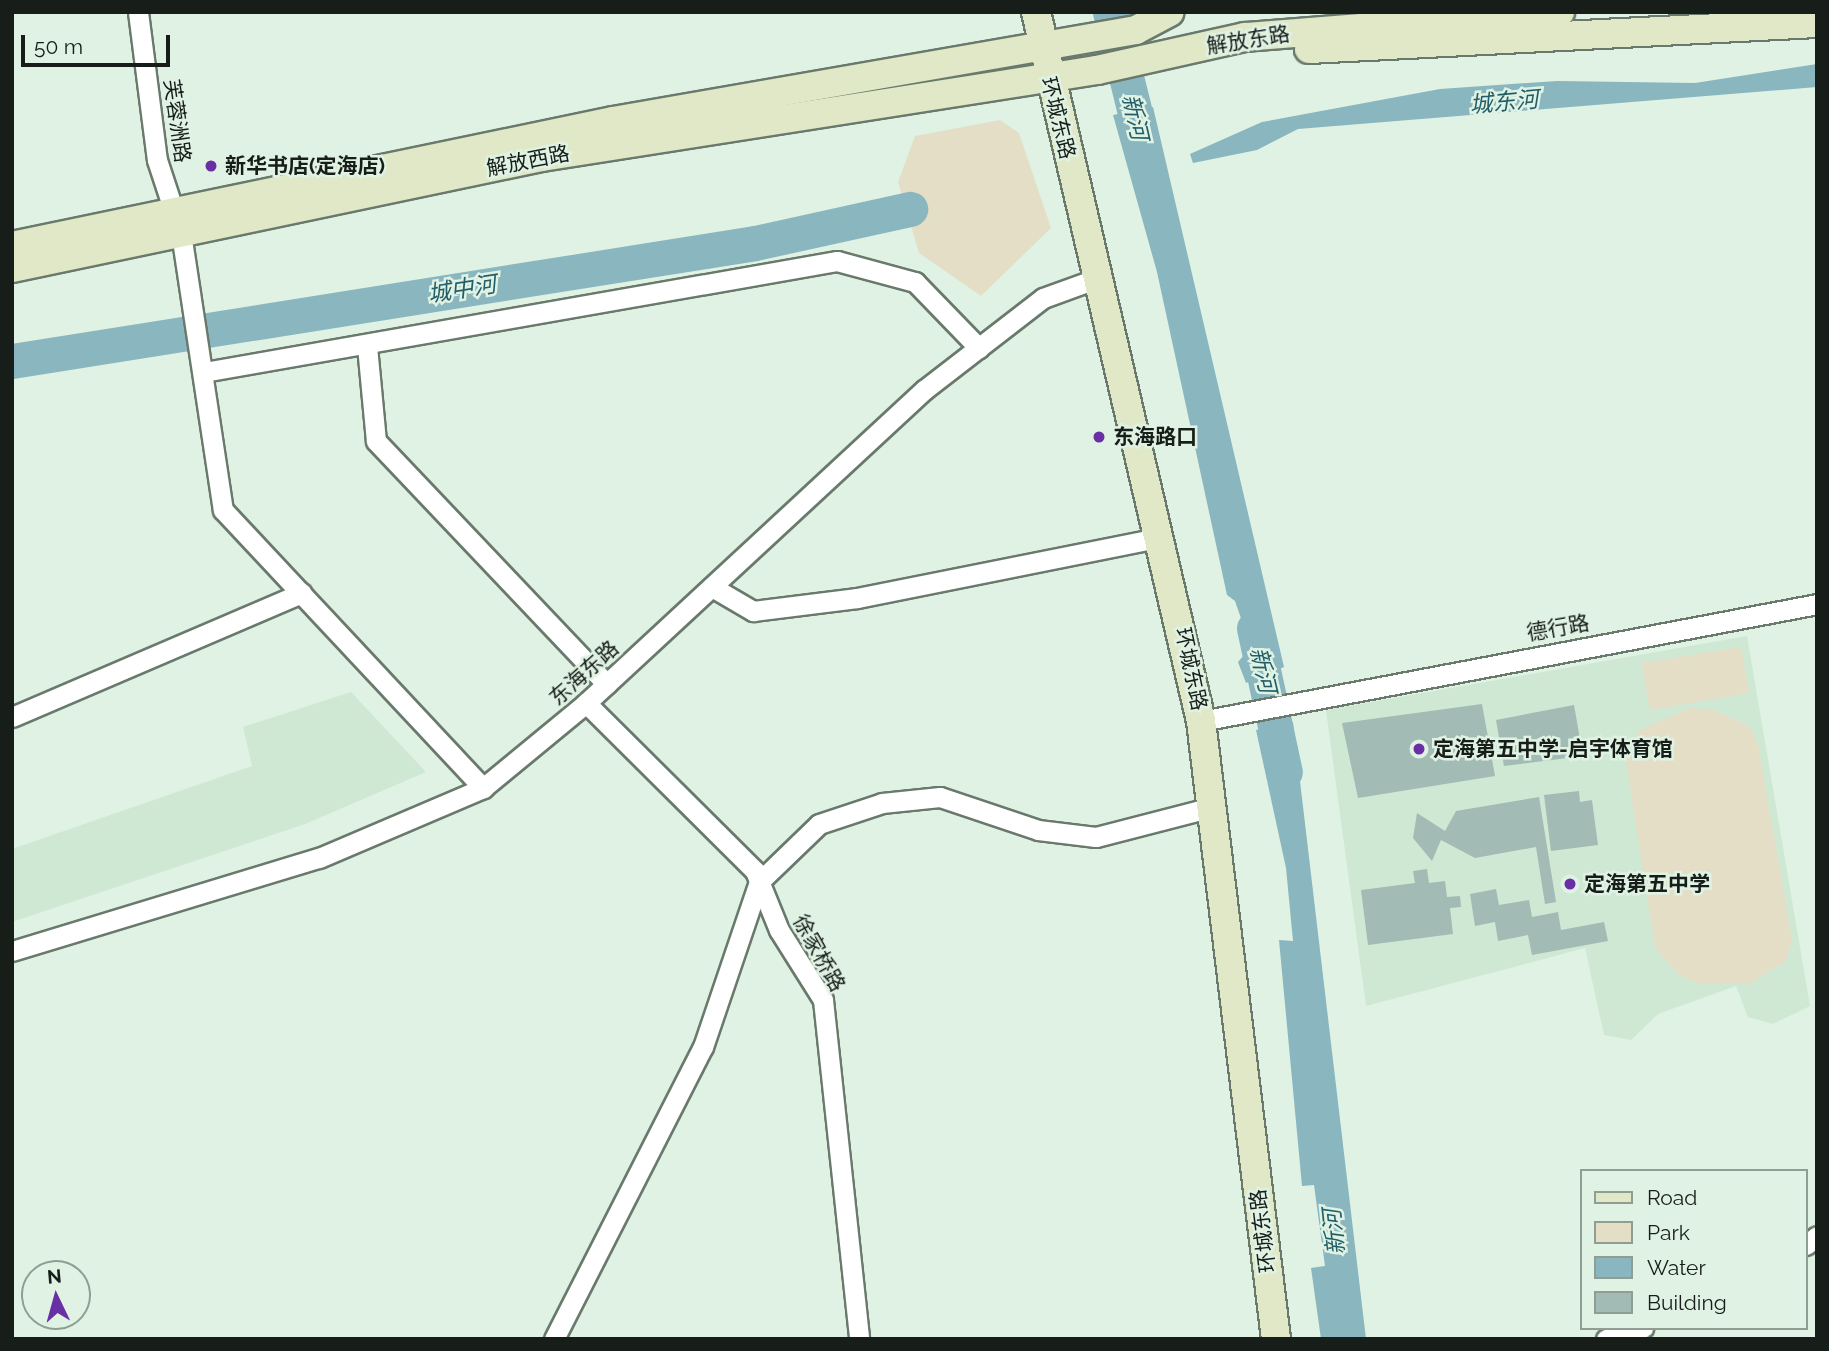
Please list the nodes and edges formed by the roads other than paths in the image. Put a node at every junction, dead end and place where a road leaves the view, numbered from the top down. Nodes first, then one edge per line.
1 (138, 12) edge
2 (1035, 12) edge
3 (1170, 12) edge
4 (1560, 12) edge
5 (1509, 14) edge
6 (1817, 23) edge
7 (1042, 48) junction
8 (1155, 59) junction
9 (1048, 78) junction
10 (177, 223) junction
11 (12, 246) edge
12 (12, 268) edge
13 (1098, 278) junction
14 (367, 346) junction
15 (979, 348) junction
16 (203, 363) junction
17 (1162, 537) junction
18 (712, 587) junction
19 (302, 593) junction
20 (1817, 604) edge
21 (607, 684) junction
22 (586, 703) junction
23 (12, 717) edge
24 (1202, 721) junction
25 (483, 788) junction
26 (1212, 807) junction
27 (759, 882) junction
28 (12, 951) edge
29 (1636, 1330) edge
30 (554, 1339) edge
31 (859, 1339) edge
32 (1276, 1339) edge
33 (1606, 1339) edge

1 - 10 street, 芙蓉洲路
2 - 7 street, 环城东路
3 - 7 street
4 - 5 street, 解放东路
5 - 8 street, 解放东路
6 - 8 street
7 - 9 street, 环城东路
7 - 10 street
8 - 9 street, 解放西路
9 - 10 street, 解放西路
9 - 13 street, 环城东路
10 - 11 street
10 - 12 street, 解放西路
10 - 16 street, 芙蓉洲路
13 - 15 street, 东海东路
13 - 17 street, 环城东路
14 - 15 street
14 - 16 street
14 - 21 street
15 - 18 street, 东海东路
16 - 19 street, 芙蓉洲路
17 - 18 street
17 - 24 street, 环城东路
18 - 21 street, 东海东路
19 - 23 street
19 - 25 street, 芙蓉洲路
20 - 24 street, 德行路
21 - 22 street, 东海东路
22 - 25 street, 东海东路
22 - 27 street, 徐家桥路
24 - 26 street, 环城东路
25 - 28 street, 东海东路
26 - 27 street
26 - 32 street, 环城东路
27 - 30 street
27 - 31 street, 徐家桥路
29 - 33 street

